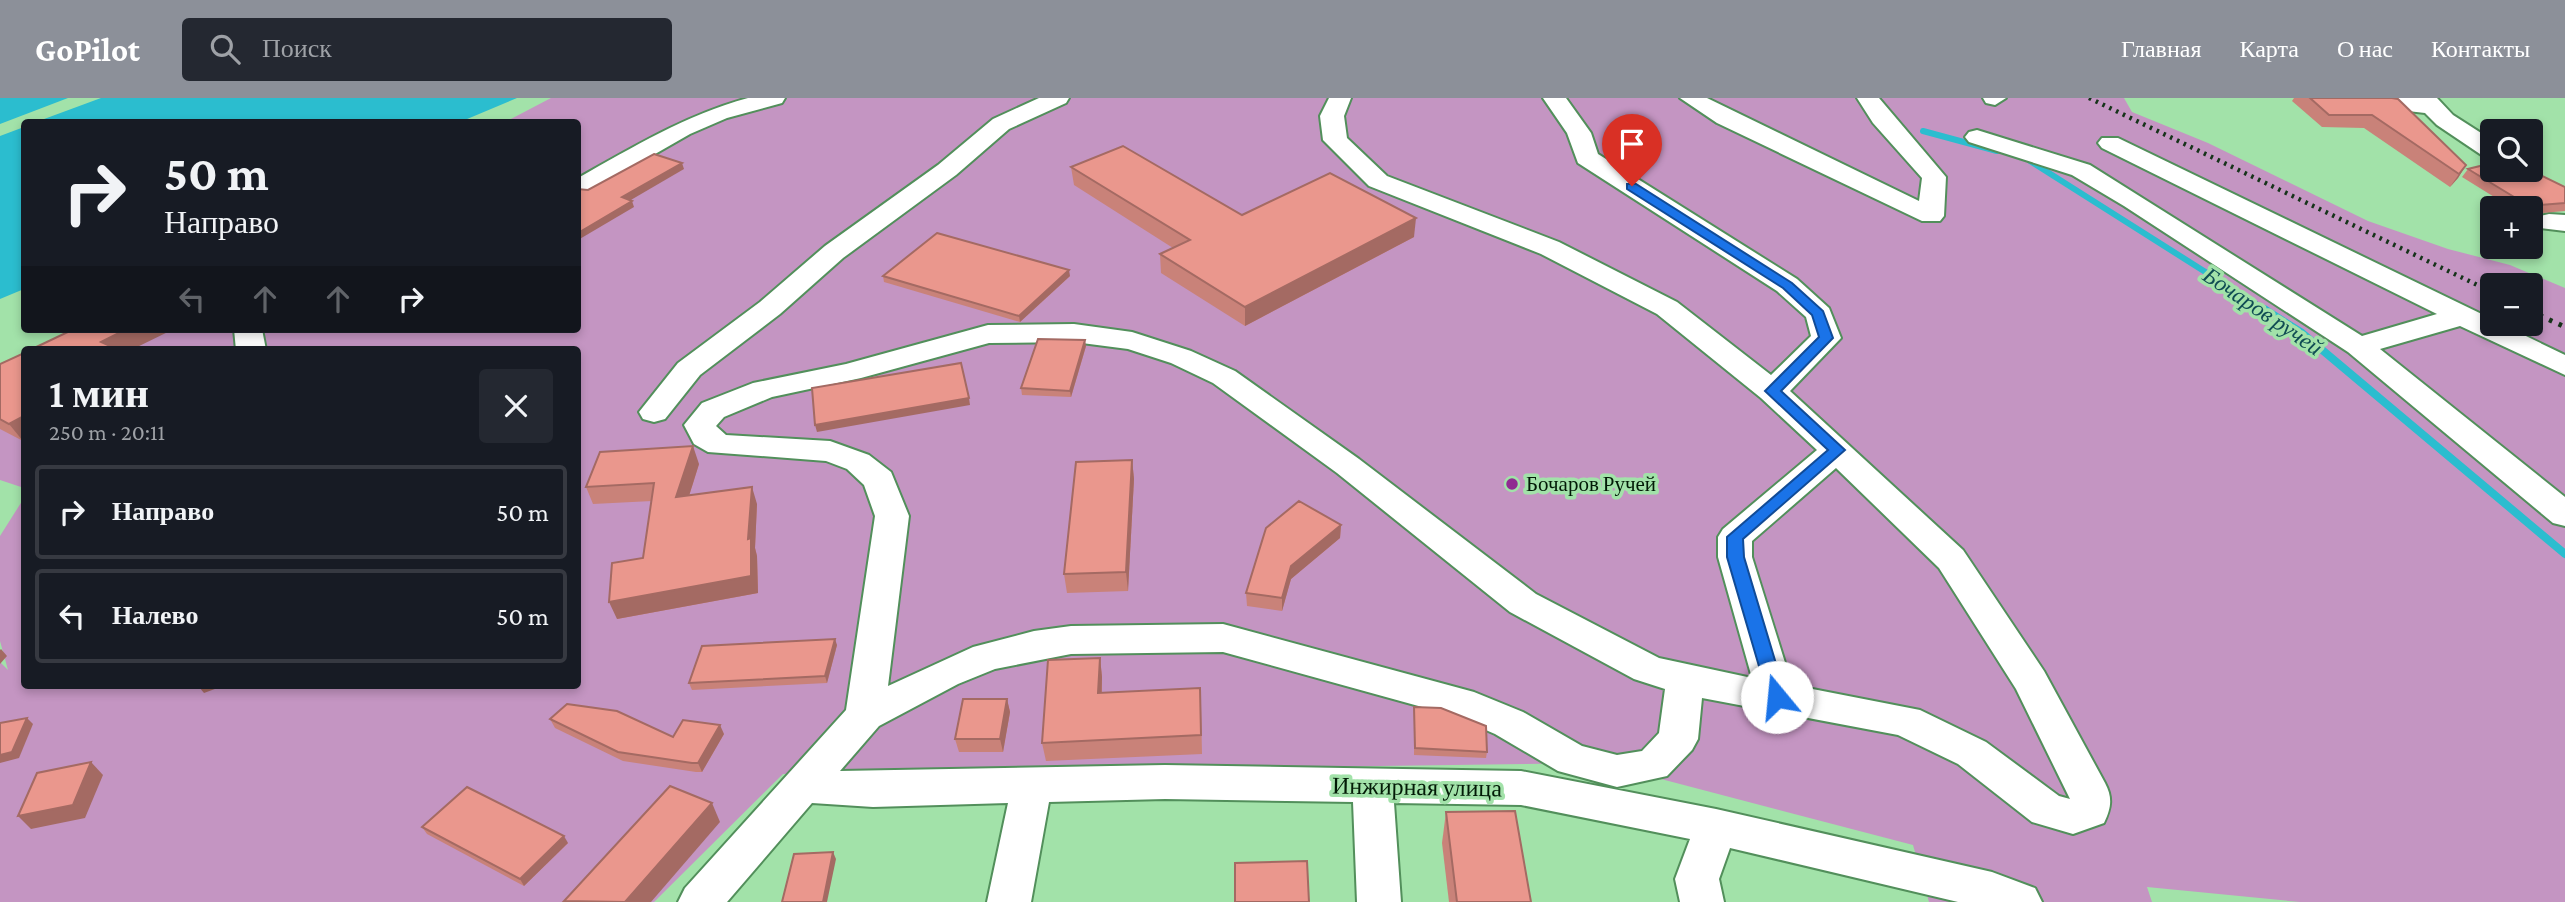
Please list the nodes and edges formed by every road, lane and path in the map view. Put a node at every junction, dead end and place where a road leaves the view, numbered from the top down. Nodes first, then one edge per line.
1 (774, 98) edge
2 (1058, 98) edge
3 (1340, 98) edge
4 (1554, 98) edge
5 (1692, 98) edge
6 (1868, 98) edge
7 (2356, 98) edge
8 (2429, 102) edge
9 (1977, 137) dead end
10 (2110, 143) dead end
11 (2480, 144) edge
12 (581, 186) edge
13 (2462, 316) junction
14 (2358, 346) junction
15 (2565, 366) edge
16 (1772, 391) junction
17 (654, 412) dead end
18 (1837, 450) junction
19 (2565, 515) edge
20 (1685, 680) junction
21 (1777, 697) junction
22 (865, 715) junction
23 (1032, 784) junction
24 (800, 786) junction
25 (1373, 786) junction
26 (1716, 827) junction
27 (700, 902) edge
28 (1009, 902) edge
29 (1380, 902) edge
30 (1702, 902) edge
31 (2020, 902) edge

1 - 12 street
2 - 17 street
3 - 16 street
4 - 16 street
5 - 6 street
7 - 8 street
8 - 11 street
9 - 14 street
10 - 13 street
13 - 14 street
13 - 15 street
14 - 19 street
16 - 18 street
18 - 21 street
18 - 21 street
20 - 21 street
20 - 22 street
20 - 22 street
22 - 24 street
23 - 24 street, Инжирная улица
23 - 25 street, Инжирная улица
23 - 28 street
24 - 27 street
25 - 26 street, Инжирная улица
25 - 29 street
26 - 30 street
26 - 31 street, Инжирная улица

